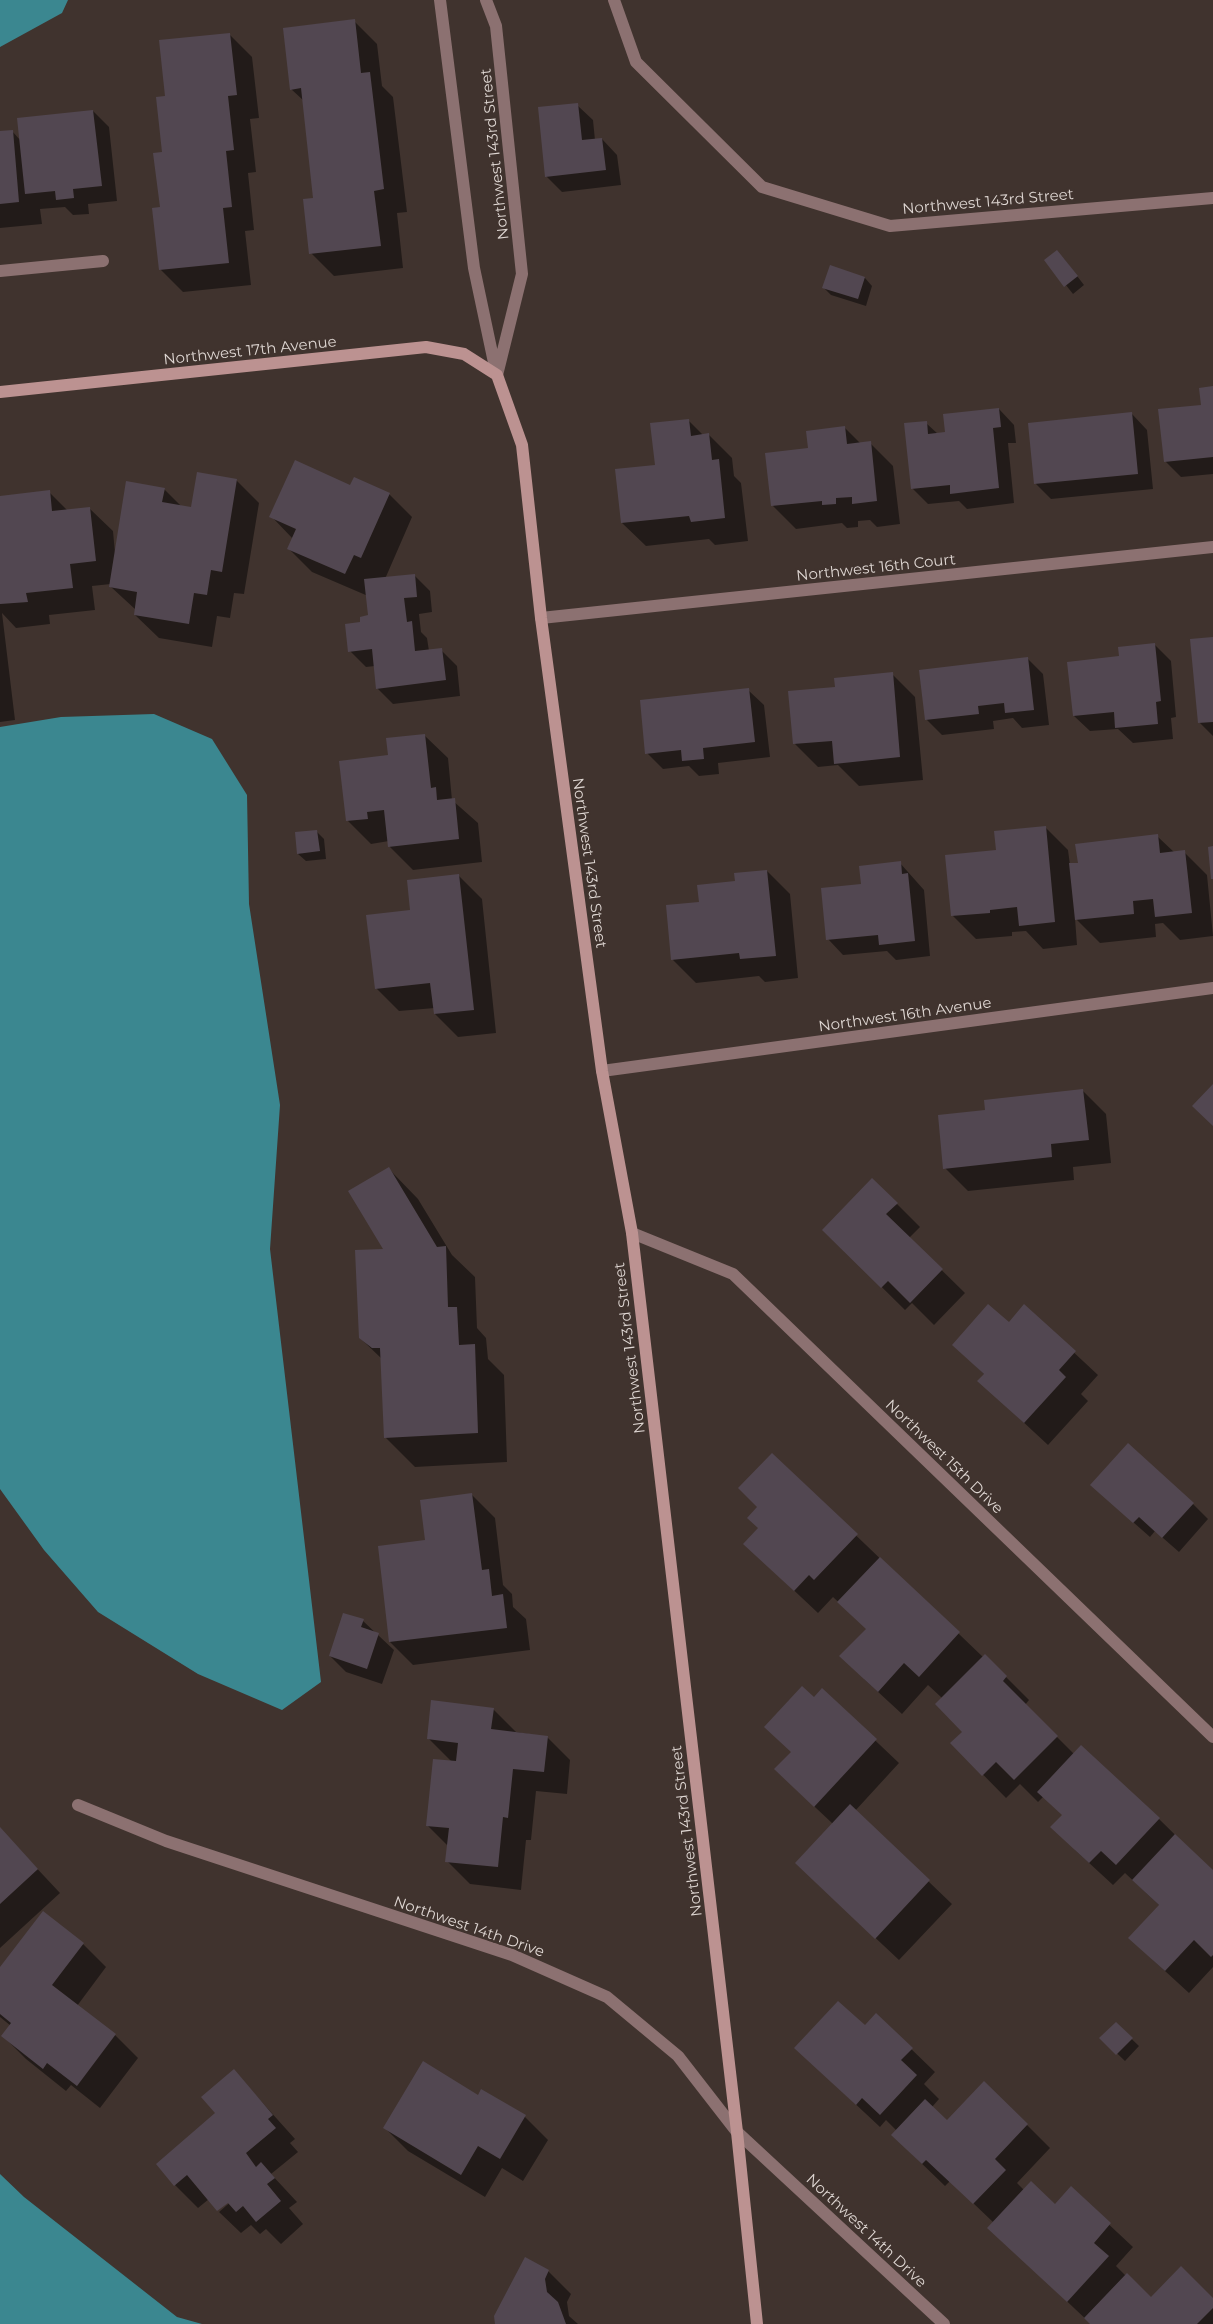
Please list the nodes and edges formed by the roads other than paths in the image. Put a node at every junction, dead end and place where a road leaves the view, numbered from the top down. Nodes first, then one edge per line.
1 (440, 0) edge
2 (486, 0) edge
3 (614, 0) edge
4 (1213, 198) edge
5 (103, 261) dead end
6 (0, 271) edge
7 (497, 375) junction
8 (0, 392) edge
9 (1213, 548) edge
10 (542, 618) junction
11 (1213, 988) edge
12 (602, 1071) junction
13 (632, 1233) junction
14 (1213, 1737) edge
15 (78, 1805) dead end
16 (737, 2132) junction
17 (757, 2324) edge
18 (944, 2324) edge

1 - 7 street, Northwest 143rd Street
2 - 7 street, Northwest 143rd Street
3 - 4 street, Northwest 143rd Street
5 - 6 street
7 - 8 street, Northwest 17th Avenue
7 - 10 street, Northwest 143rd Street
9 - 10 street, Northwest 16th Court
10 - 12 street, Northwest 143rd Street
11 - 12 street, Northwest 16th Avenue
12 - 13 street, Northwest 143rd Street
13 - 14 street, Northwest 15th Drive
13 - 16 street, Northwest 143rd Street
15 - 16 street, Northwest 14th Drive
16 - 17 street, Northwest 143rd Street
16 - 18 street, Northwest 14th Drive

